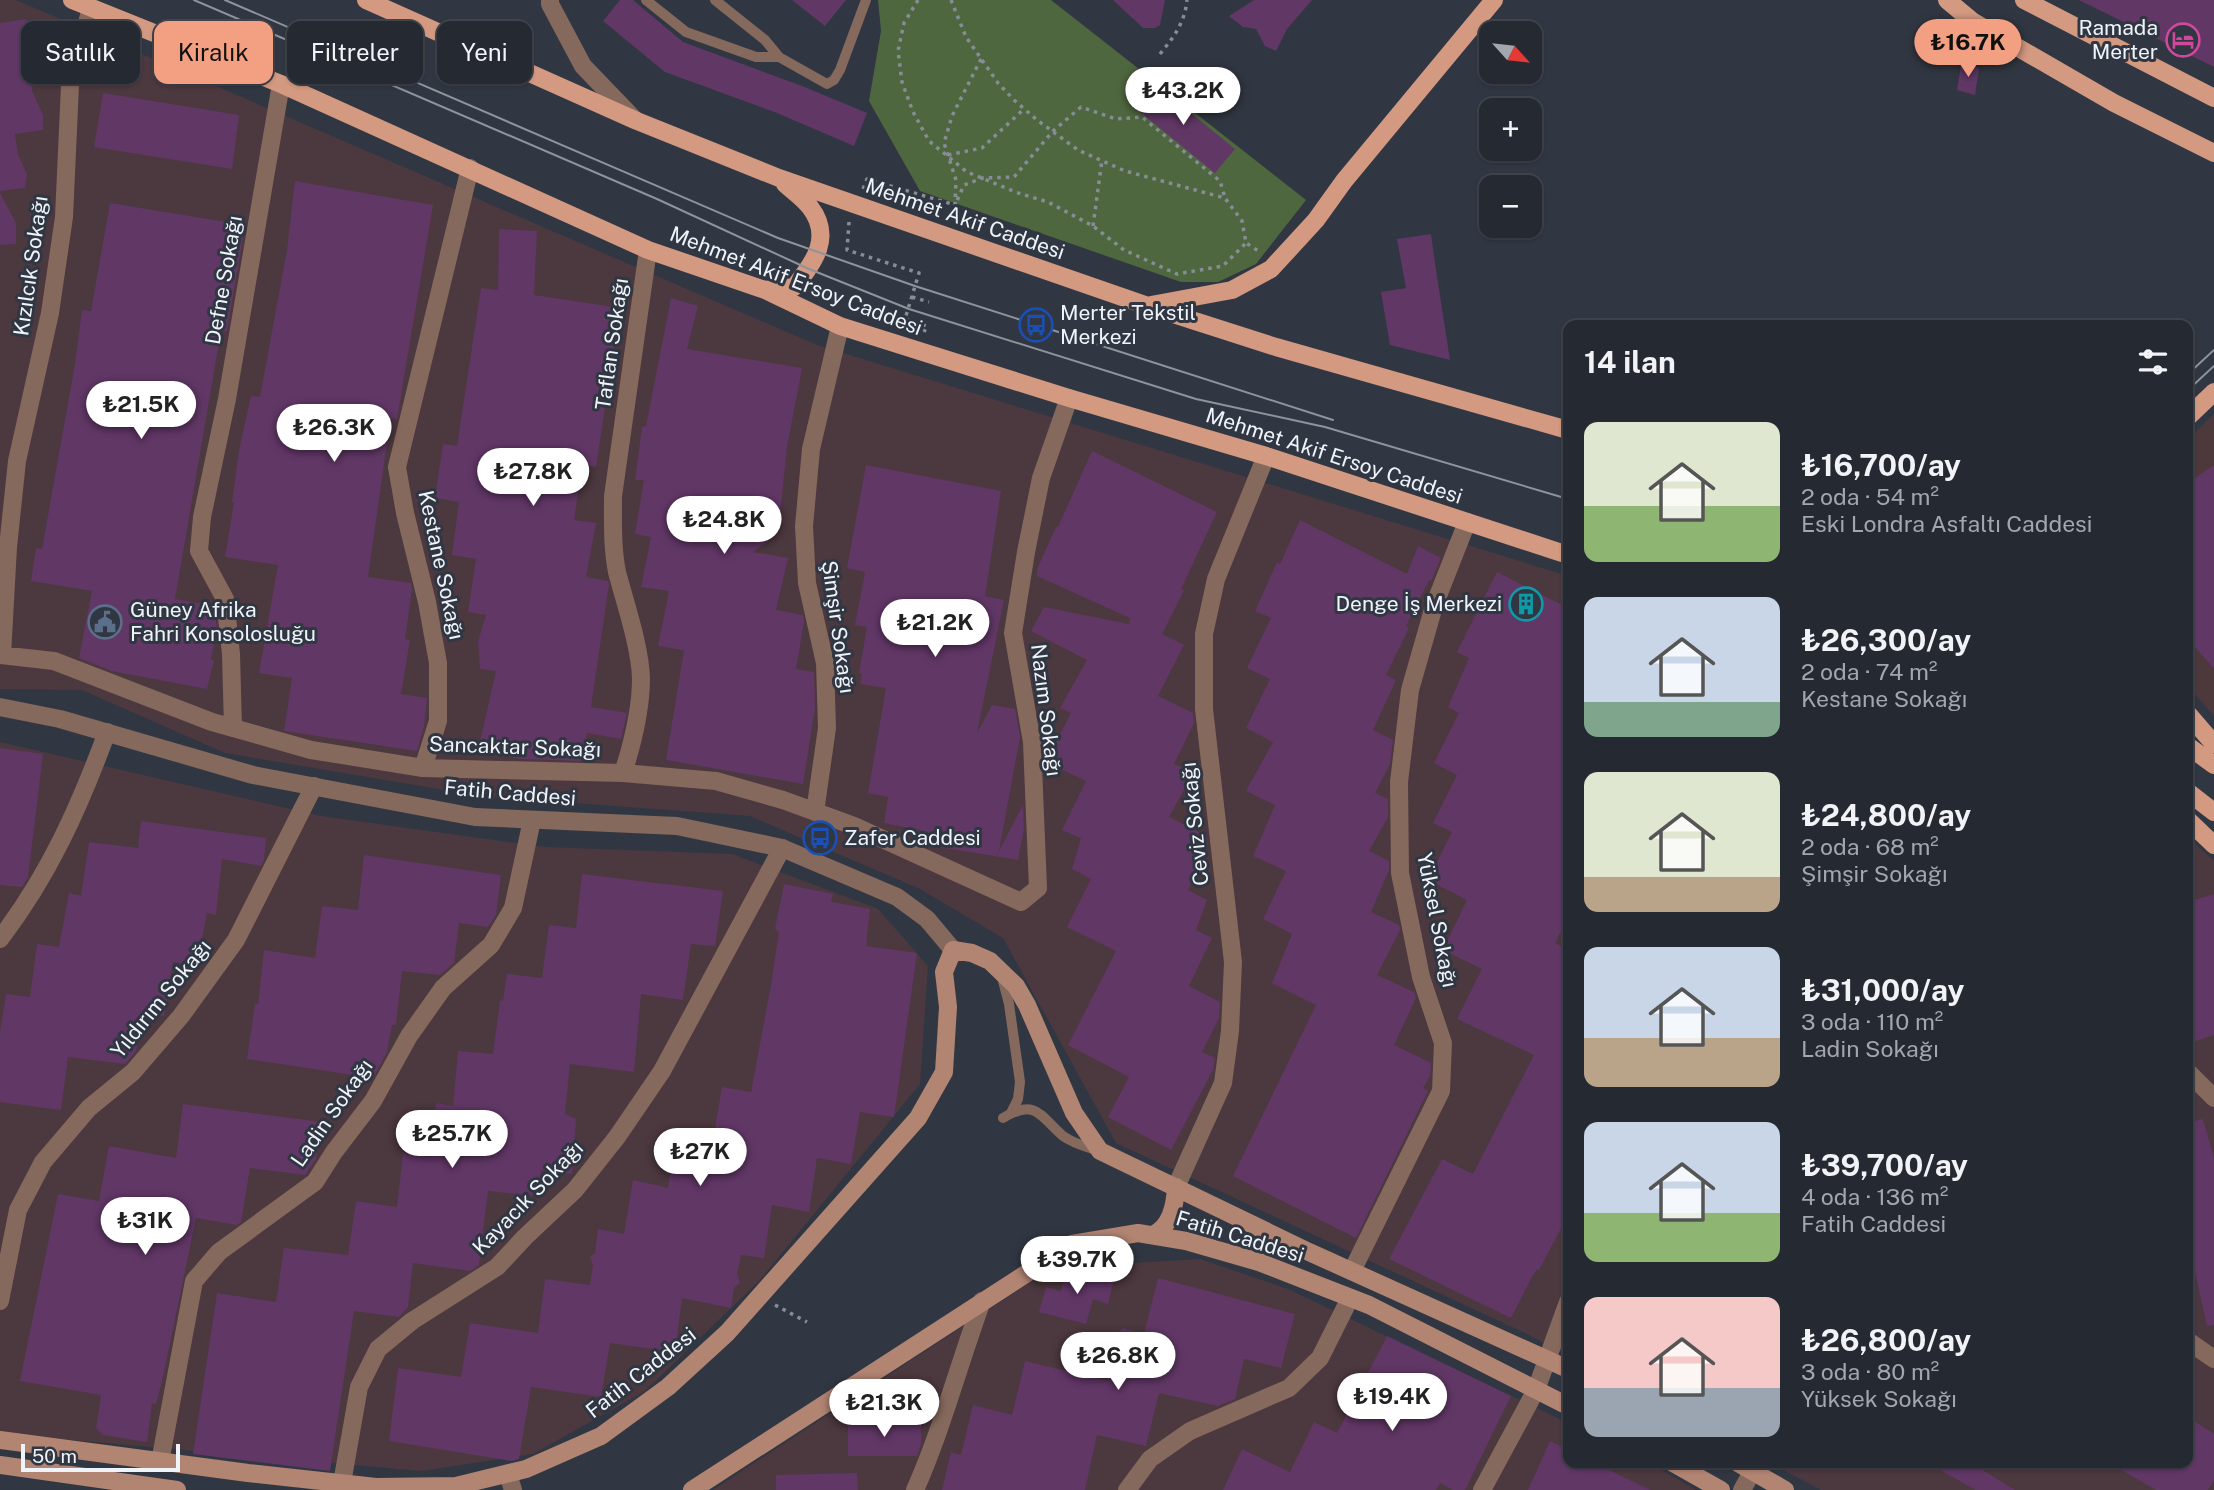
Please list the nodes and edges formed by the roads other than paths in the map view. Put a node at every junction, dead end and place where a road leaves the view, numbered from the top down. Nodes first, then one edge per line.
1 (72, 0) edge
2 (366, 0) edge
3 (550, 0) edge
4 (646, 0) edge
5 (715, 0) edge
6 (866, 0) edge
7 (1494, 0) edge
8 (1947, 0) edge
9 (2024, 0) edge
10 (91, 8) junction
11 (779, 57) junction
12 (2165, 73) junction
13 (281, 84) junction
14 (2214, 98) edge
15 (2214, 110) edge
16 (637, 121) junction
17 (2214, 153) edge
18 (470, 168) junction
19 (779, 178) junction
20 (648, 250) junction
21 (765, 290) junction
22 (1148, 306) junction
23 (840, 326) junction
24 (2214, 392) edge
25 (1069, 398) junction
26 (2193, 412) edge
27 (1563, 429) edge
28 (1266, 456) junction
29 (1467, 522) junction
30 (1563, 553) edge
31 (1, 655) edge
32 (0, 707) edge
33 (2193, 720) edge
34 (233, 728) junction
35 (107, 732) junction
36 (2214, 744) edge
37 (2193, 750) edge
38 (2214, 765) edge
39 (423, 768) junction
40 (623, 773) junction
41 (314, 786) junction
42 (2193, 796) edge
43 (815, 812) junction
44 (2214, 812) edge
45 (532, 820) junction
46 (2193, 825) edge
47 (2214, 845) edge
48 (782, 848) junction
49 (1021, 902) joint
50 (0, 939) edge
51 (953, 950) junction
52 (1001, 972) junction
53 (2193, 1077) edge
54 (2214, 1098) edge
55 (1100, 1151) junction
56 (1176, 1187) junction
57 (1153, 1235) junction
58 (1352, 1271) junction
59 (1350, 1298) junction
60 (0, 1301) edge
61 (982, 1301) junction
62 (1563, 1315) edge
63 (2193, 1344) edge
64 (1546, 1358) junction
65 (2214, 1359) edge
66 (1563, 1366) edge
67 (1536, 1390) junction
68 (1563, 1404) edge
69 (0, 1440) edge
70 (160, 1462) junction
71 (0, 1465) edge
72 (1682, 1468) edge
73 (1748, 1468) edge
74 (1752, 1468) edge
75 (510, 1482) edge
76 (342, 1483) junction
77 (301, 1484) edge
78 (695, 1489) edge
79 (177, 1490) edge
80 (915, 1490) edge
81 (1127, 1490) edge
82 (1482, 1490) edge
83 (1720, 1490) edge
84 (1742, 1490) edge
85 (1785, 1490) edge

1 - 10 main road, Mehmet Akif Ersoy Caddesi
2 - 16 main road, Mehmet Akif Caddesi
3 - 16 street
4 - 11 lane
5 - 11 lane
6 - 11 lane
7 - 22 main road
8 - 17 main road
9 - 12 main road
10 - 13 main road, Mehmet Akif Ersoy Caddesi
10 - 31 street, Kızılcık Sokağı
12 - 14 main road
12 - 15 main road
13 - 18 main road, Mehmet Akif Ersoy Caddesi
13 - 34 street, Defne Sokağı
16 - 19 main road, Mehmet Akif Caddesi
18 - 20 main road, Mehmet Akif Ersoy Caddesi
18 - 39 street, Kestane Sokağı
19 - 21 main road
19 - 22 main road, Mehmet Akif Caddesi
20 - 21 main road, Mehmet Akif Ersoy Caddesi
20 - 40 street, Taflan Sokağı
21 - 23 main road, Mehmet Akif Ersoy Caddesi
22 - 27 main road, Mehmet Akif Caddesi
23 - 25 main road, Mehmet Akif Ersoy Caddesi
23 - 43 street, Şimşir Sokağı
24 - 26 main road
25 - 28 main road, Mehmet Akif Ersoy Caddesi
25 - 49 street, Nazım Sokağı
28 - 29 main road, Mehmet Akif Ersoy Caddesi
28 - 56 street, Ceviz Sokağı
29 - 30 main road, Mehmet Akif Ersoy Caddesi
29 - 58 street, Yüksel Sokağı
31 - 34 street, Sancaktar Sokağı
32 - 35 street, Fatih Caddesi
33 - 36 main road
34 - 39 street, Sancaktar Sokağı
35 - 41 street, Fatih Caddesi
35 - 50 street
37 - 38 main road
39 - 40 street, Sancaktar Sokağı
40 - 43 street, Sancaktar Sokağı
41 - 45 street, Fatih Caddesi
41 - 60 street, Yıldırım Sokağı
42 - 44 main road
43 - 49 street, Sancaktar Sokağı
45 - 48 street, Fatih Caddesi
45 - 70 street, Ladin Sokağı
46 - 47 main road
48 - 51 street, Fatih Caddesi
48 - 76 street, Kayacık Sokağı
51 - 52 main road
51 - 75 main road, Fatih Caddesi
52 - 55 main road
52 - 55 lane
53 - 54 street
55 - 56 main road, Fatih Caddesi
56 - 57 main road
56 - 58 main road, Fatih Caddesi
57 - 59 main road, Fatih Caddesi
57 - 61 main road, Fatih Caddesi
58 - 64 main road, Fatih Caddesi
59 - 67 main road, Fatih Caddesi
59 - 81 street
61 - 78 main road, Fatih Caddesi
61 - 80 street
62 - 64 street
63 - 65 street
64 - 66 main road, Fatih Caddesi
64 - 67 street
67 - 68 main road, Fatih Caddesi
67 - 82 street
69 - 70 main road, Fatih Caddesi
70 - 77 main road, Fatih Caddesi
71 - 79 main road
72 - 83 main road
73 - 84 street
74 - 85 main road
75 - 76 main road, Fatih Caddesi
76 - 77 main road, Fatih Caddesi

